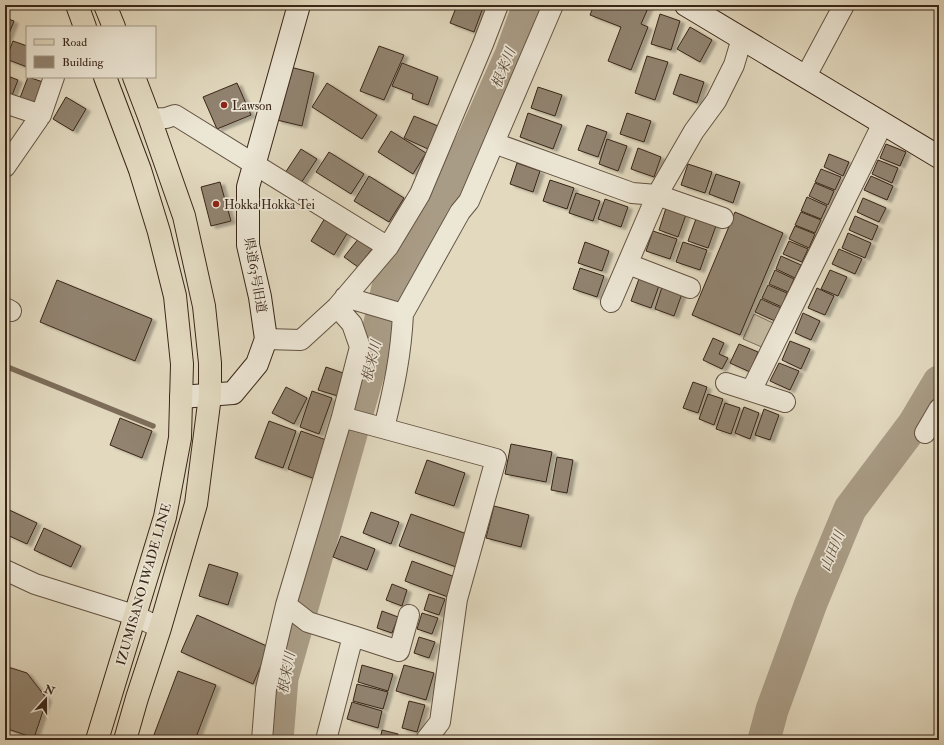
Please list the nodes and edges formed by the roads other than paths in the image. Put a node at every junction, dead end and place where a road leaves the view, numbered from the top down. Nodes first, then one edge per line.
1 (77, 5) edge
2 (105, 5) edge
3 (299, 5) edge
4 (498, 5) edge
5 (553, 5) edge
6 (686, 5) edge
7 (844, 5) edge
8 (85, 26) edge
9 (114, 26) edge
10 (742, 38) junction
11 (806, 76) junction
12 (54, 78) edge
13 (104, 78) edge
14 (134, 78) edge
15 (5, 103) edge
16 (41, 115) junction
17 (150, 119) junction
18 (883, 123) junction
19 (494, 143) junction
20 (939, 157) edge
21 (255, 165) junction
22 (5, 167) edge
23 (657, 195) junction
24 (723, 218) dead end
25 (388, 247) junction
26 (628, 264) junction
27 (690, 288) dead end
28 (341, 302) junction
29 (611, 302) dead end
30 (400, 313) junction
31 (266, 339) junction
32 (726, 383) dead end
33 (751, 391) junction
34 (210, 396) junction
35 (181, 397) junction
36 (785, 402) dead end
37 (939, 409) edge
38 (342, 417) junction
39 (384, 428) junction
40 (924, 434) dead end
41 (5, 570) edge
42 (286, 605) junction
43 (134, 615) junction
44 (409, 615) dead end
45 (160, 628) junction
46 (353, 636) junction
47 (97, 740) edge
48 (125, 740) edge
49 (262, 740) edge
50 (326, 740) edge
51 (426, 740) edge

1 - 8 main road
2 - 9 main road
3 - 21 street, 県道63号旧道
4 - 25 street
5 - 19 street
6 - 10 street
7 - 11 street
10 - 11 street
10 - 23 street
11 - 18 street
12 - 16 street
13 - 35 main road, IZUMISANO IWADE LINE
14 - 17 main road, IZUMISANO IWADE LINE
15 - 16 street
16 - 22 street
17 - 21 street
17 - 34 main road, IZUMISANO IWADE LINE
18 - 20 street
18 - 33 street
19 - 23 street
19 - 30 street
21 - 25 street
21 - 31 street, 県道63号旧道
23 - 24 street
23 - 26 street
25 - 28 street
26 - 27 street
26 - 29 street
28 - 30 street
28 - 31 street
28 - 38 street
30 - 39 street
31 - 34 street, 県道63号旧道
32 - 33 street
33 - 36 street
34 - 35 street, 県道63号旧道
34 - 45 main road, IZUMISANO IWADE LINE
35 - 43 main road, IZUMISANO IWADE LINE
37 - 40 street
38 - 39 street
38 - 42 street
39 - 51 street
41 - 43 street
42 - 46 street
42 - 49 street
43 - 45 street
43 - 47 main road, IZUMISANO IWADE LINE
44 - 46 street
45 - 48 main road, IZUMISANO IWADE LINE
46 - 50 street

